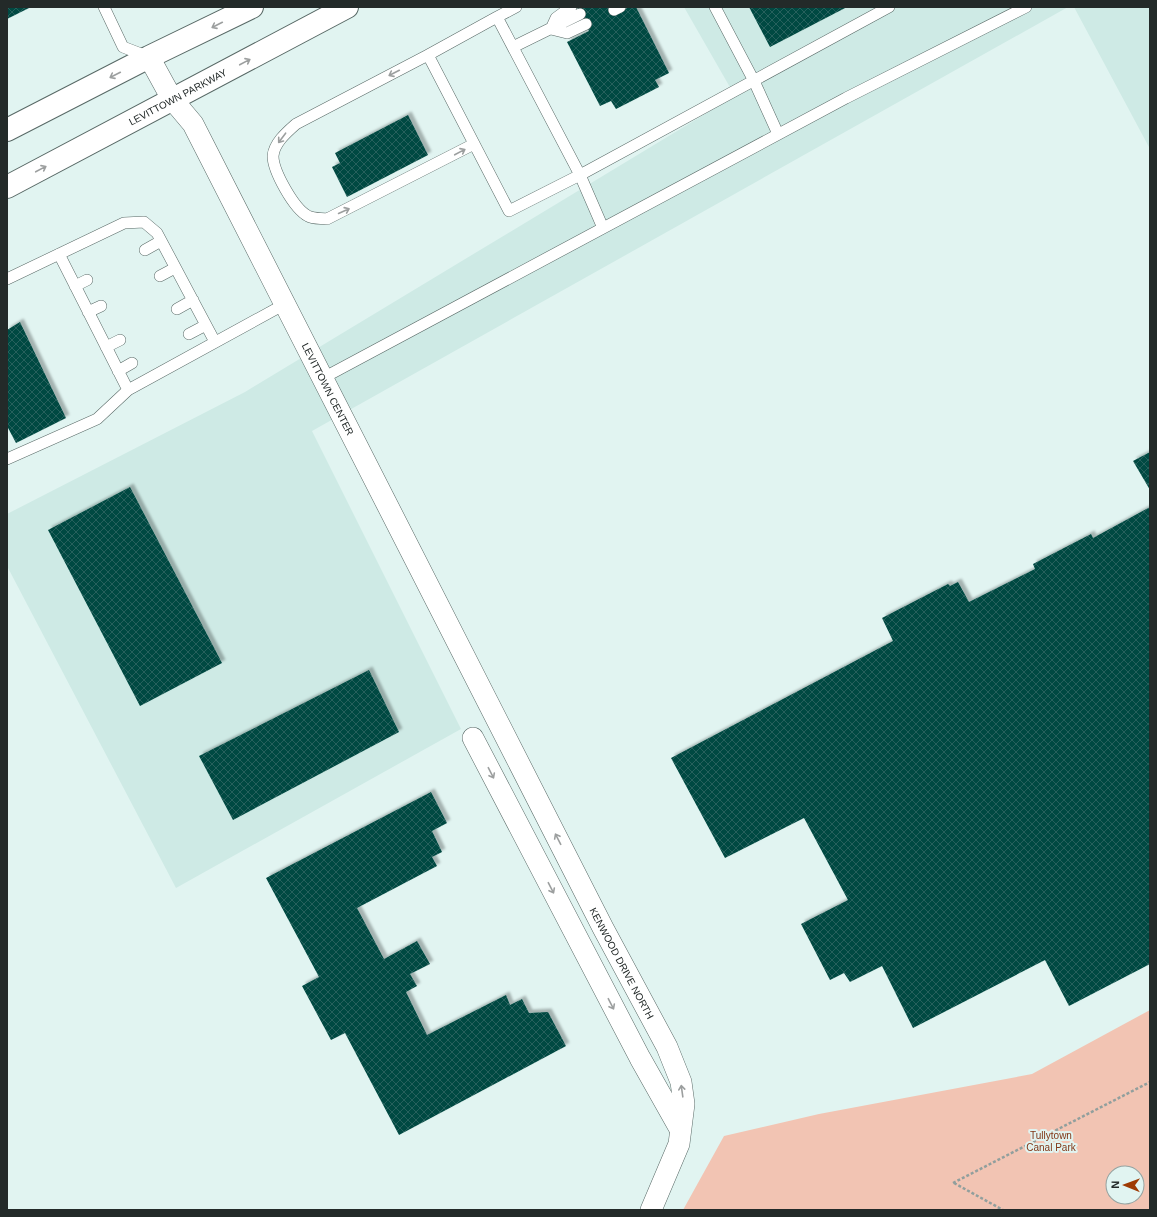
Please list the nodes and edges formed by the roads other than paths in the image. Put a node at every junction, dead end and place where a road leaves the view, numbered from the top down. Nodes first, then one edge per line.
1 (104, 7) edge
2 (252, 7) edge
3 (347, 7) edge
4 (516, 7) edge
5 (715, 7) edge
6 (889, 7) edge
7 (1026, 7) edge
8 (576, 10) edge
9 (497, 17) junction
10 (586, 24) dead end
11 (551, 29) junction
12 (513, 47) junction
13 (428, 55) junction
14 (149, 57) junction
15 (754, 81) junction
16 (172, 99) junction
17 (7, 130) edge
18 (778, 134) junction
19 (474, 144) junction
20 (580, 175) junction
21 (7, 187) edge
22 (603, 228) junction
23 (161, 242) junction
24 (145, 250) dead end
25 (59, 254) junction
26 (175, 268) junction
27 (160, 276) dead end
28 (7, 279) edge
29 (87, 280) dead end
30 (75, 286) junction
31 (193, 300) junction
32 (285, 304) junction
33 (100, 306) dead end
34 (177, 309) dead end
35 (88, 312) junction
36 (206, 324) junction
37 (189, 334) dead end
38 (120, 340) dead end
39 (215, 342) junction
40 (106, 347) junction
41 (132, 363) dead end
42 (118, 371) junction
43 (323, 378) junction
44 (128, 390) junction
45 (7, 459) edge
46 (500, 725) joint
47 (473, 738) dead end
48 (680, 1129) junction
49 (651, 1210) edge

1 - 14 lane
2 -> 14 main road
16 -> 3 main road, LEVITTOWN PARKWAY
4 - 9 lane
5 - 15 lane
6 - 15 lane
7 - 18 lane
8 - 11 lane
9 - 12 lane
9 - 13 lane
10 - 11 lane
11 - 12 lane
12 - 20 lane
13 - 19 lane
13 -> 19 lane
14 - 16 street, LEVITTOWN CENTER
14 -> 17 main road
15 - 18 lane
15 - 20 lane
21 -> 16 main road, LEVITTOWN PARKWAY
16 - 32 street, LEVITTOWN CENTER
18 - 22 lane
19 - 20 lane
20 - 22 lane
22 - 43 lane
23 - 24 lane
23 - 25 lane
23 - 26 lane
25 - 28 lane
25 - 30 lane
26 - 27 lane
26 - 31 lane
29 - 30 lane
30 - 35 lane
31 - 34 lane
31 - 36 lane
32 - 39 lane
32 - 43 street, LEVITTOWN CENTER
33 - 35 lane
35 - 40 lane
36 - 37 lane
36 - 39 lane
38 - 40 lane
39 - 44 lane
40 - 42 lane
41 - 42 lane
42 - 44 lane
43 - 46 street, LEVITTOWN CENTER
44 - 45 lane
48 -> 46 street, KENWOOD DRIVE NORTH
47 -> 48 street
48 - 49 street, KENWOOD DRIVE NORTH

